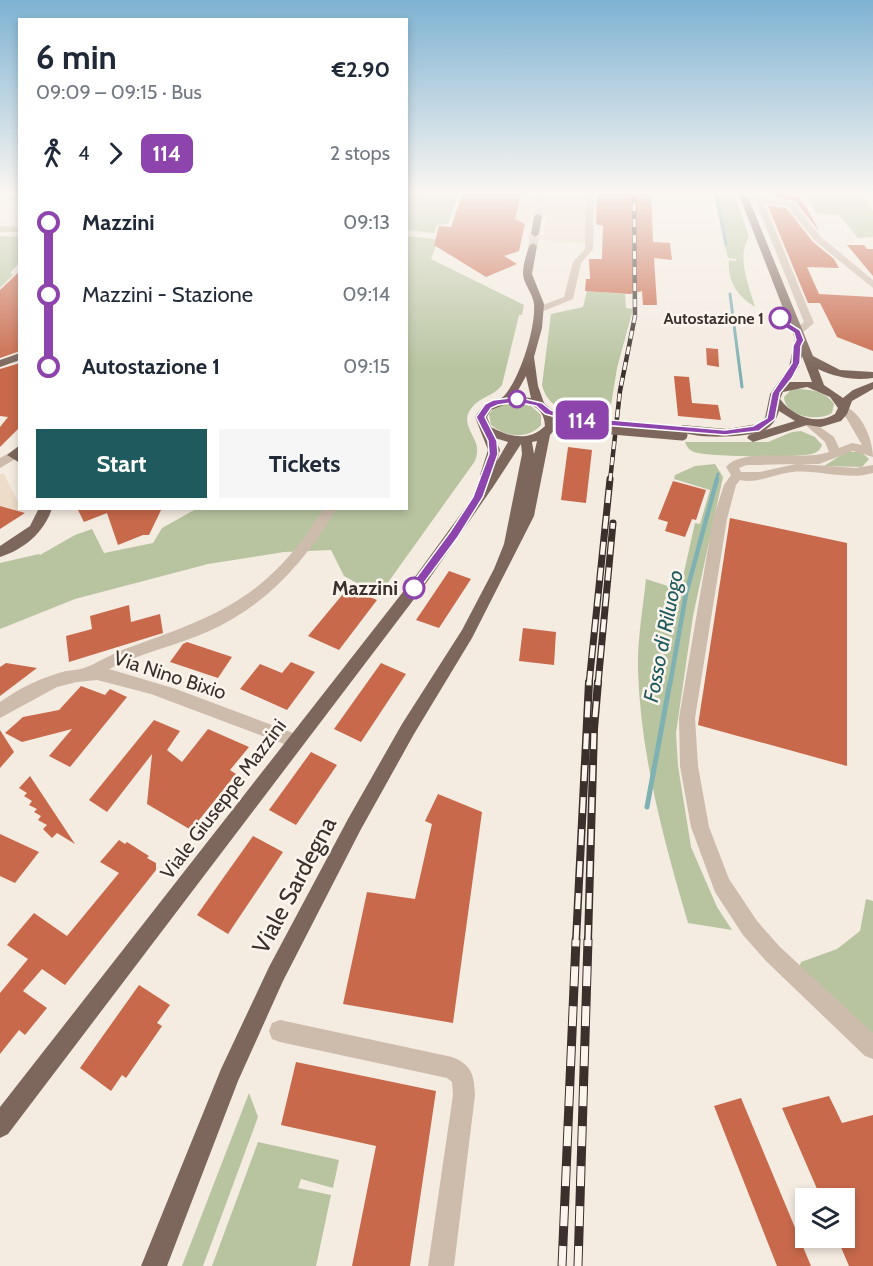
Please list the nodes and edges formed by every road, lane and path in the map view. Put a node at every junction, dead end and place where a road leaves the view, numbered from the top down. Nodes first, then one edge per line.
1 (532, 251) tunnel mouth
2 (587, 251) edge
3 (765, 251) edge
4 (780, 251) edge
5 (832, 251) edge
6 (873, 285) edge
7 (538, 310) junction
8 (798, 336) junction
9 (18, 357) edge
10 (529, 357) junction
11 (808, 358) junction
12 (0, 364) edge
13 (872, 378) edge
14 (820, 388) junction
15 (777, 394) junction
16 (506, 400) junction
17 (544, 408) junction
18 (844, 409) junction
19 (807, 421) junction
20 (577, 423) junction
21 (486, 429) junction
22 (547, 431) junction
23 (682, 432) junction
24 (864, 436) junction
25 (521, 440) junction
26 (833, 446) junction
27 (0, 451) edge
28 (873, 453) edge
29 (17, 454) edge
30 (0, 464) edge
31 (873, 469) edge
32 (737, 475) junction
33 (478, 497) junction
34 (45, 510) edge
35 (56, 510) edge
36 (330, 510) edge
37 (511, 544) junction
38 (13, 545) junction
39 (0, 552) edge
40 (87, 674) junction
41 (0, 711) edge
42 (295, 741) junction
43 (280, 1031) dead end
44 (873, 1048) edge
45 (0, 1126) edge
46 (154, 1266) edge
47 (441, 1266) edge

1 - 7 main road
2 - 7 street
3 - 8 main road
4 - 8 street
5 - 6 street
7 - 10 main road, Viale Giuseppe Mazzini
8 - 11 main road
8 - 15 main road
9 - 12 main road
10 - 16 main road, Viale Giuseppe Mazzini
10 - 17 main road, Viale Giuseppe Mazzini
11 - 13 main road
11 - 14 main road
13 - 14 main road
13 - 18 main road
14 - 15 main road
14 - 18 main road
15 - 19 main road
15 - 23 main road
16 - 17 main road
16 - 21 main road, Viale Giuseppe Mazzini
17 - 20 main road
17 - 22 main road, Viale Giuseppe Mazzini
18 - 19 main road
18 - 24 street
19 - 23 main road
19 - 26 street
20 - 22 main road
20 - 23 main road, bridge
21 - 25 main road
21 - 33 main road, Viale Giuseppe Mazzini
22 - 25 main road
22 - 37 main road, Viale Sardegna
24 - 26 street
24 - 28 street
25 - 33 main road, Viale Giuseppe Mazzini
25 - 37 main road, Viale Sardegna
26 - 28 street
26 - 32 street
27 - 29 street
29 - 30 street
31 - 32 street
32 - 44 street
33 - 42 main road, Viale Giuseppe Mazzini
34 - 38 main road
35 - 38 main road
36 - 40 street
37 - 46 main road, Viale Sardegna
38 - 39 main road
40 - 41 street, Via Nino Bixio
40 - 42 street, Via Nino Bixio
42 - 45 main road, Viale Giuseppe Mazzini
43 - 47 street

